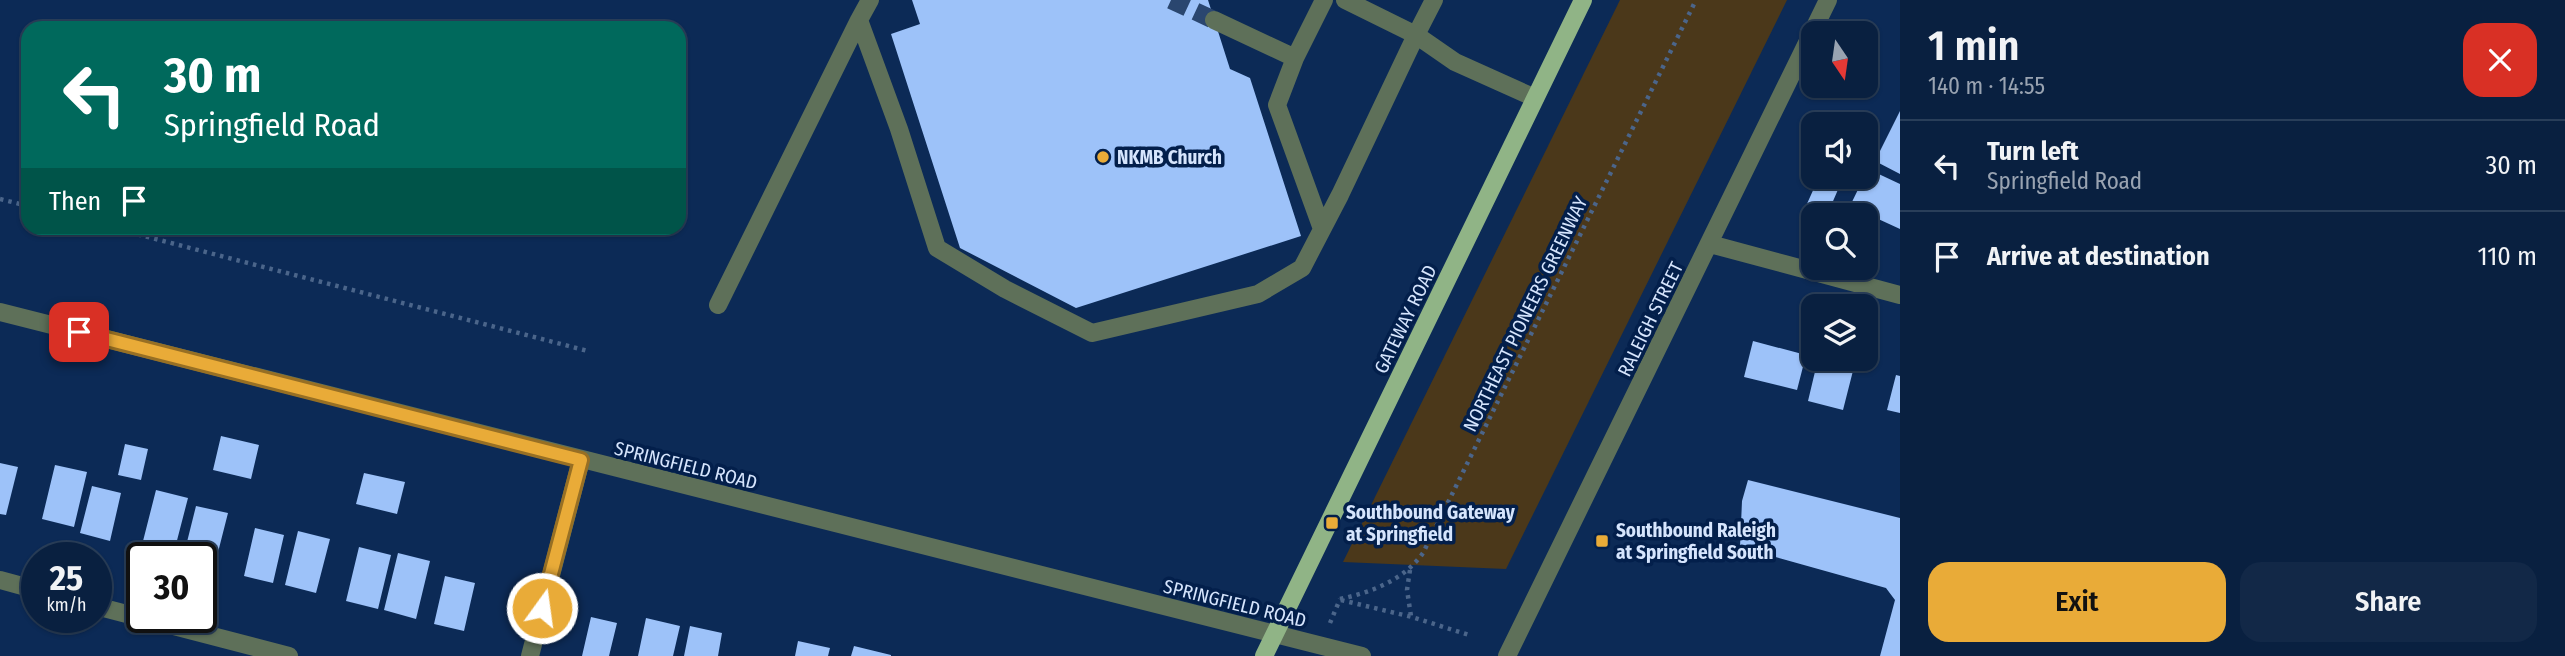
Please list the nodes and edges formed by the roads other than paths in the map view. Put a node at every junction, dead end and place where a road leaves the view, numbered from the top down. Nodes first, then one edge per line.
1 (870, 0) edge
2 (1324, 0) edge
3 (1345, 0) edge
4 (1434, 0) edge
5 (1583, 0) edge
6 (1828, 0) edge
7 (859, 20) junction
8 (1214, 20) tunnel mouth
9 (1416, 35) junction
10 (1295, 58) junction
11 (1535, 98) junction
12 (1322, 229) junction
13 (1710, 244) junction
14 (1900, 295) edge
15 (718, 305) dead end
16 (0, 312) edge
17 (581, 460) junction
18 (0, 580) edge
19 (21, 586) edge
20 (200, 633) edge
21 (1275, 635) junction
22 (289, 656) edge
23 (530, 656) edge
24 (1264, 656) edge
25 (1362, 656) edge
26 (1507, 656) edge

1 - 7 street
2 - 10 street
3 - 9 street
4 - 9 street
5 - 11 main road, GATEWAY ROAD
6 - 13 street, RALEIGH STREET
7 - 12 street
7 - 15 street
8 - 10 street
9 - 11 street
9 - 12 street
10 - 12 street
11 - 21 main road, GATEWAY ROAD
13 - 14 street
13 - 26 street, RALEIGH STREET
16 - 17 street, SPRINGFIELD ROAD
17 - 21 street, SPRINGFIELD ROAD
17 - 23 street
18 - 19 street
20 - 22 street
21 - 24 main road, GATEWAY ROAD
21 - 25 street, SPRINGFIELD ROAD

